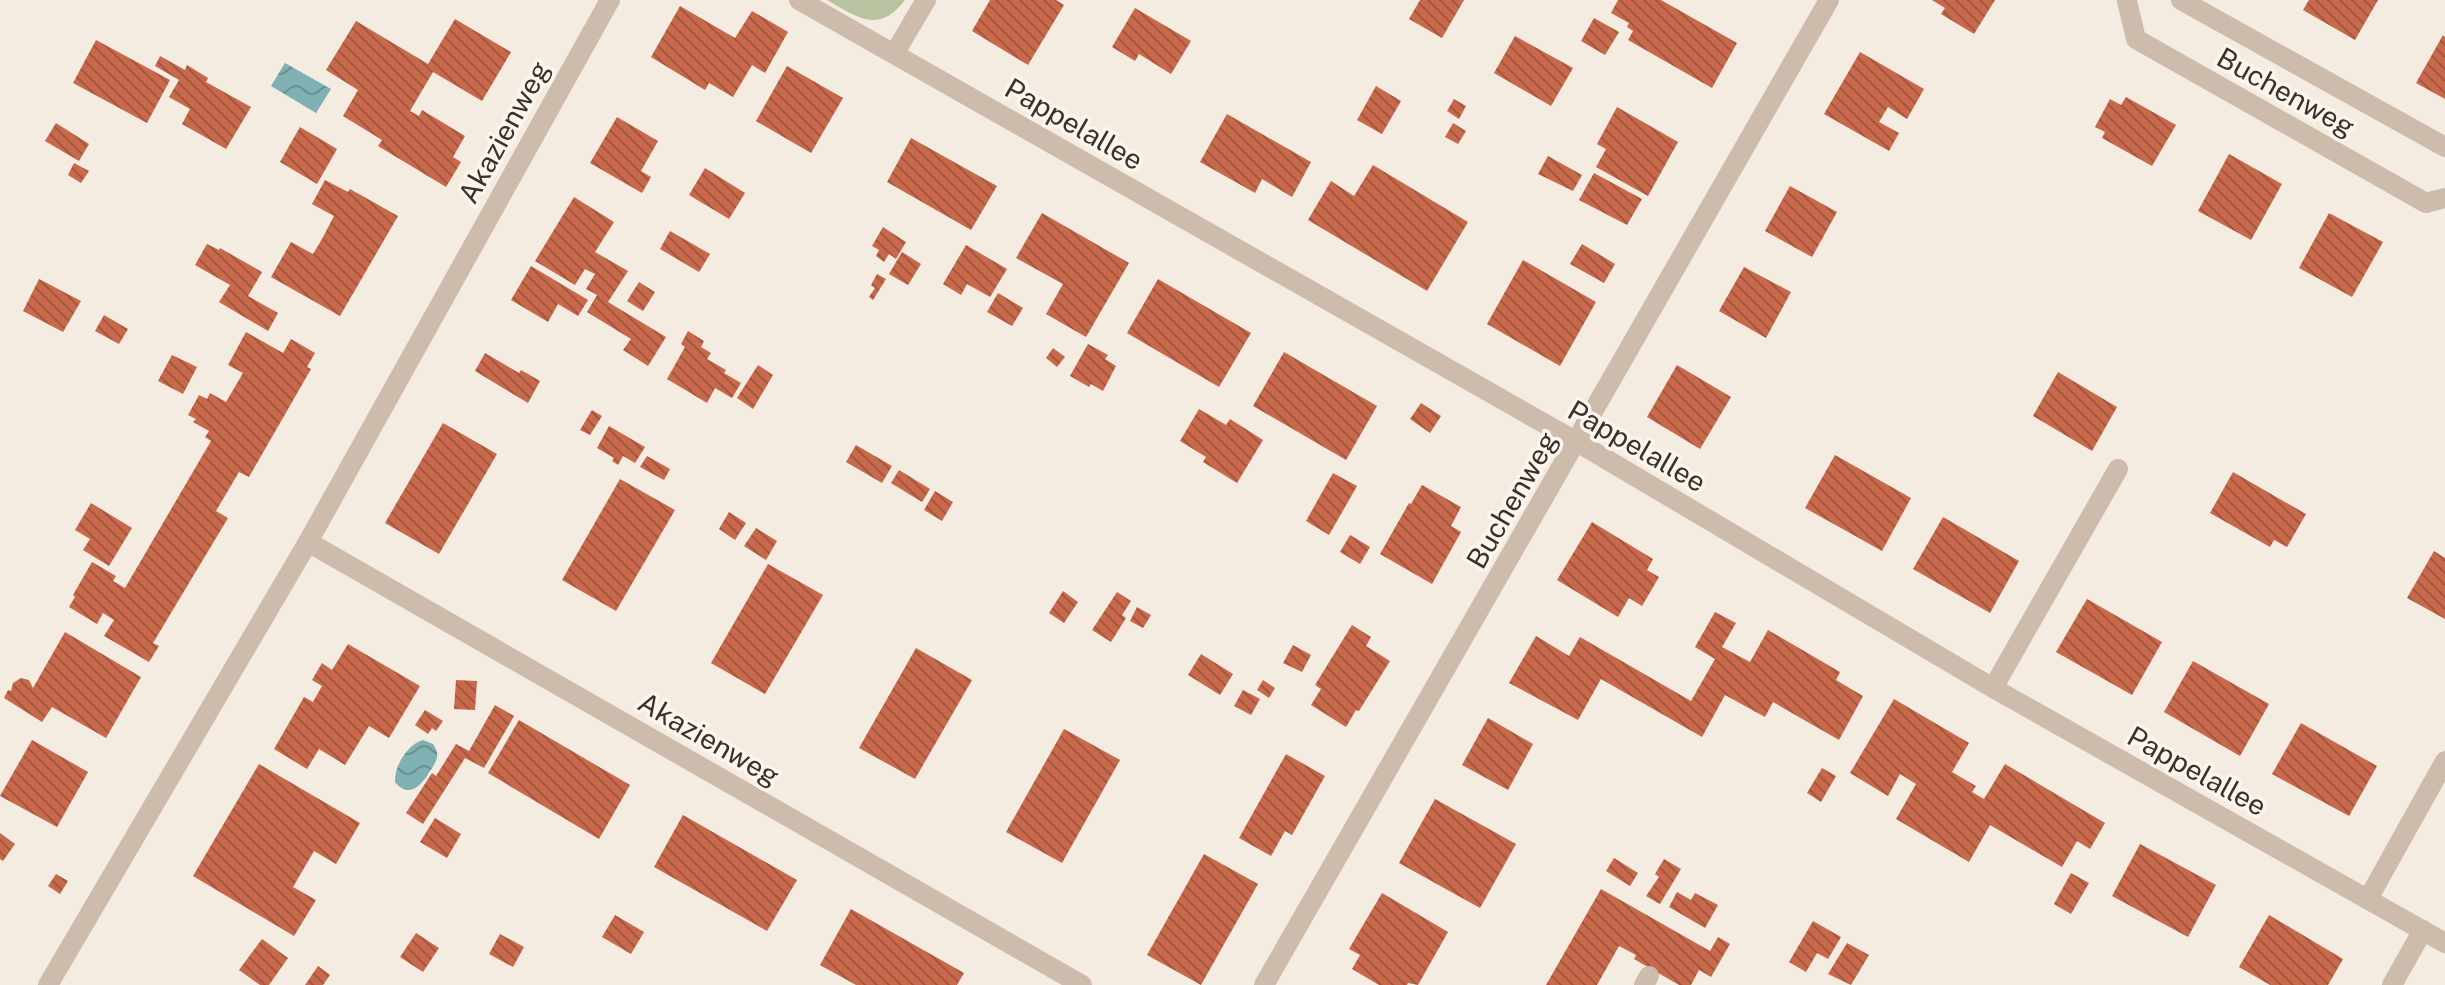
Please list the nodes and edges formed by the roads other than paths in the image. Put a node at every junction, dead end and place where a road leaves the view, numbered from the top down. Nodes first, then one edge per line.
1 (610, 0) edge
2 (799, 0) edge
3 (926, 0) edge
4 (1829, 0) edge
5 (2128, 0) edge
6 (2181, 0) edge
7 (894, 54) junction
8 (2445, 147) edge
9 (2445, 198) edge
10 (1577, 442) junction
11 (2118, 469) dead end
12 (308, 542) junction
13 (1993, 688) junction
14 (2445, 761) edge
15 (2368, 899) junction
16 (2423, 930) junction
17 (2445, 943) edge
18 (48, 985) edge
19 (1082, 985) edge
20 (1264, 985) edge
21 (2392, 985) edge

1 - 12 street, Akazienweg
2 - 7 street, Pappelallee
3 - 7 street
4 - 10 street, Buchenweg
5 - 9 street, Buchenweg
6 - 8 street, Buchenweg
7 - 10 street, Pappelallee
10 - 13 street, Pappelallee
10 - 20 street, Buchenweg
11 - 13 street
12 - 18 street, Akazienweg
12 - 19 street, Akazienweg
13 - 15 street, Pappelallee
14 - 15 street
15 - 16 street, Pappelallee
16 - 17 street, Pappelallee
16 - 21 street

